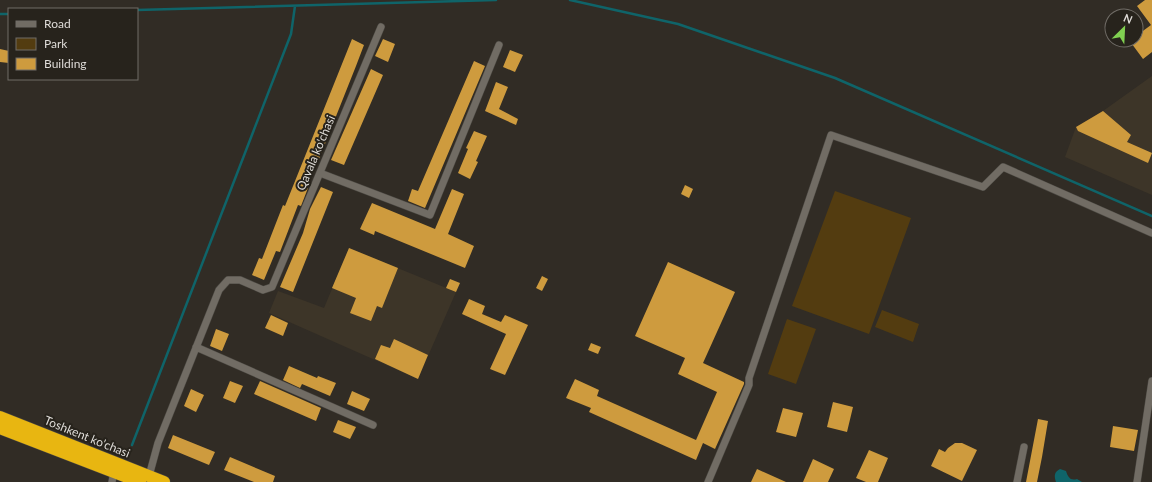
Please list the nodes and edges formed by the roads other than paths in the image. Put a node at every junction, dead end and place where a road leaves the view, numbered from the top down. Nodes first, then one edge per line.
1 (381, 27) dead end
2 (500, 45) dead end
3 (320, 173) junction
4 (1152, 233) edge
5 (196, 347) junction
6 (1152, 381) edge
7 (0, 417) edge
8 (373, 424) dead end
9 (0, 428) edge
10 (1024, 447) dead end
11 (113, 477) edge
12 (144, 479) edge
13 (164, 482) edge
14 (708, 482) edge
15 (1017, 482) edge
16 (1137, 482) edge

1 - 3 street, Qavala ko'chasi
2 - 3 street
3 - 5 street, Qavala ko'chasi
4 - 14 street
5 - 8 street
5 - 12 street
6 - 16 street
7 - 12 highway, Toshkent ko'chasi
9 - 11 highway, Toshkent ko'chasi
10 - 15 street
11 - 12 highway, Toshkent ko'chasi
12 - 13 highway, Toshkent ko'chasi

